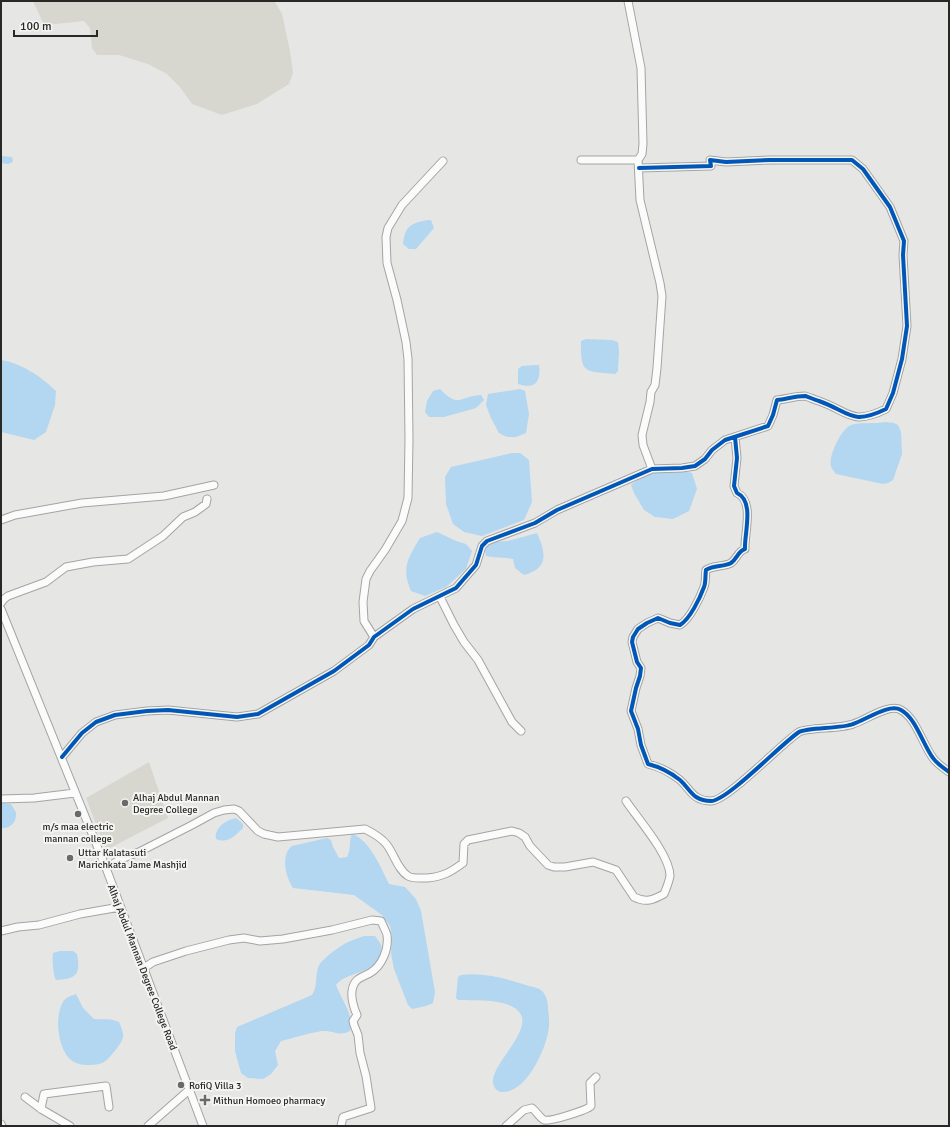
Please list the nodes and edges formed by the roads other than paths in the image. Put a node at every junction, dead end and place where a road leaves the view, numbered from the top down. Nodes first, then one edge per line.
1 (628, 1) edge
2 (581, 160) dead end
3 (638, 160) junction
4 (443, 161) dead end
5 (639, 168) junction
6 (735, 437) junction
7 (652, 469) junction
8 (214, 485) dead end
9 (207, 499) dead end
10 (1, 520) edge
11 (440, 597) junction
12 (1, 603) edge
13 (1, 609) edge
14 (374, 638) junction
15 (521, 731) dead end
16 (62, 757) junction
17 (949, 772) edge
18 (75, 793) junction
19 (1, 799) edge
20 (626, 801) dead end
21 (106, 868) junction
22 (120, 906) junction
23 (1, 931) edge
24 (144, 968) junction
25 (596, 1077) dead end
26 (189, 1090) junction
27 (25, 1097) dead end
28 (109, 1107) dead end
29 (41, 1109) junction
30 (70, 1126) edge
31 (148, 1126) edge
32 (202, 1126) edge
33 (341, 1126) edge
34 (506, 1126) edge

1 - 3 street
2 - 3 street
3 - 5 street
4 - 14 street
5 - 6 street
5 - 7 street
6 - 7 street
6 - 17 street
7 - 11 street
8 - 10 street
9 - 12 street
11 - 14 street
11 - 15 street
13 - 16 street, Alhaj Abdul Mannan Degree College Road
14 - 16 street
16 - 18 street, Alhaj Abdul Mannan Degree College Road
18 - 19 street
18 - 21 street, Alhaj Abdul Mannan Degree College Road
20 - 21 street
21 - 22 street, Alhaj Abdul Mannan Degree College Road
22 - 23 street
22 - 24 street, Alhaj Abdul Mannan Degree College Road
24 - 26 street, Alhaj Abdul Mannan Degree College Road
24 - 33 street
25 - 34 street
26 - 31 street
26 - 32 street, Alhaj Abdul Mannan Degree College Road
27 - 29 street
28 - 29 street
29 - 30 street

